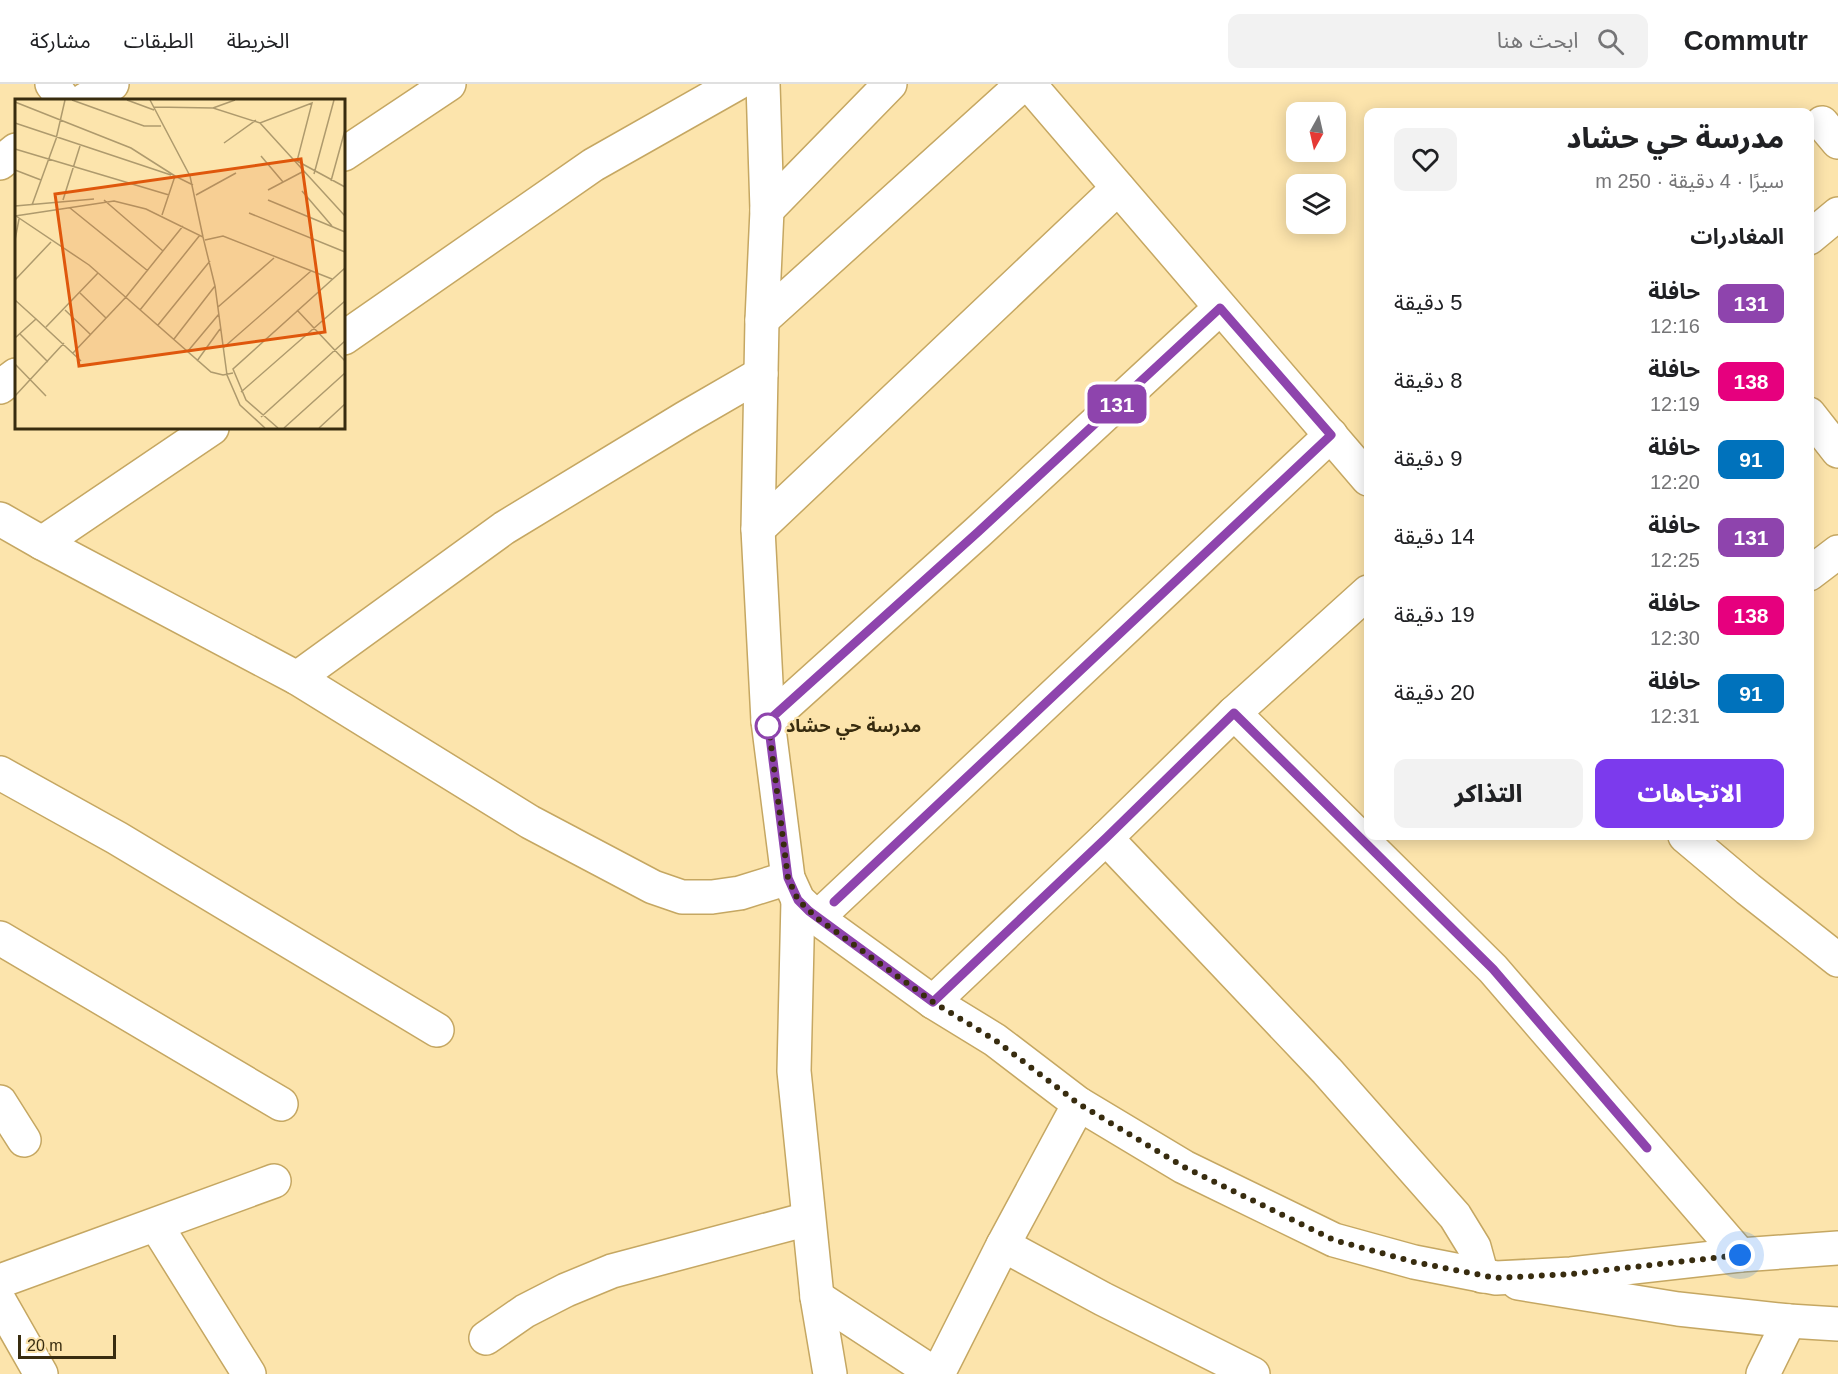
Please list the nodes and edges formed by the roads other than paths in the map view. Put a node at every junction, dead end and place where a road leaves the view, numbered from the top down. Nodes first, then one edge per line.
1 (52, 84) edge
2 (112, 84) edge
3 (449, 84) edge
4 (736, 84) edge
5 (763, 84) edge
6 (890, 84) edge
7 (1023, 84) edge
8 (1029, 84) edge
9 (63, 99) edge
10 (87, 99) edge
11 (15, 151) edge
12 (345, 153) edge
13 (0, 163) edge
14 (1118, 188) junction
15 (767, 210) junction
16 (1838, 214) edge
17 (1814, 234) edge
18 (1220, 308) junction
19 (762, 320) junction
20 (345, 337) edge
21 (761, 374) junction
22 (15, 376) edge
23 (0, 387) edge
24 (1814, 420) edge
25 (211, 429) edge
26 (1331, 435) junction
27 (1838, 451) edge
28 (1364, 474) edge
29 (0, 519) edge
30 (758, 529) junction
31 (42, 543) junction
32 (1838, 552) edge
33 (1814, 570) edge
34 (1364, 596) edge
35 (297, 678) junction
36 (1234, 713) junction
37 (768, 721) junction
38 (0, 773) edge
39 (1106, 838) junction
40 (1690, 840) edge
41 (801, 899) junction
42 (0, 938) edge
43 (1838, 960) edge
44 (933, 1002) junction
45 (437, 1030) dead end
46 (0, 1102) edge
47 (281, 1104) dead end
48 (1079, 1104) junction
49 (24, 1140) dead end
50 (274, 1181) dead end
51 (808, 1219) junction
52 (156, 1225) junction
53 (1003, 1245) junction
54 (1838, 1248) edge
55 (1740, 1255) junction
56 (1489, 1277) junction
57 (0, 1281) edge
58 (817, 1297) junction
59 (0, 1302) edge
60 (1789, 1321) junction
61 (1838, 1324) edge
62 (0, 1333) edge
63 (486, 1338) dead end
64 (34, 1370) edge
65 (249, 1374) edge
66 (830, 1374) edge
67 (937, 1374) edge
68 (1253, 1374) edge
69 (1763, 1374) edge

1 - 9 street
2 - 10 street
3 - 12 street
4 - 20 street
5 - 15 street
6 - 15 street
7 - 19 street
8 - 14 street
11 - 13 street
14 - 18 street
14 - 30 street
15 - 19 street
16 - 17 street
18 - 26 street
18 - 37 street
19 - 21 street
21 - 30 street
21 - 35 street
22 - 23 street
24 - 27 street
25 - 31 street
26 - 28 street
26 - 41 street
29 - 31 street
30 - 37 street
31 - 35 street
32 - 33 street
34 - 36 street
35 - 41 street
36 - 39 street
36 - 55 street
37 - 41 street
38 - 45 street
39 - 44 street
39 - 56 street
40 - 43 street
41 - 44 street
41 - 51 street
42 - 47 street
44 - 48 street
46 - 49 street
48 - 53 street
48 - 56 street
50 - 52 street
51 - 58 street
51 - 63 street
52 - 57 street
52 - 65 street
53 - 67 street
53 - 68 street
54 - 55 street
55 - 56 street
56 - 60 street
58 - 66 street
58 - 67 street
59 - 64 street
60 - 61 street
60 - 69 street
62 - 64 street

